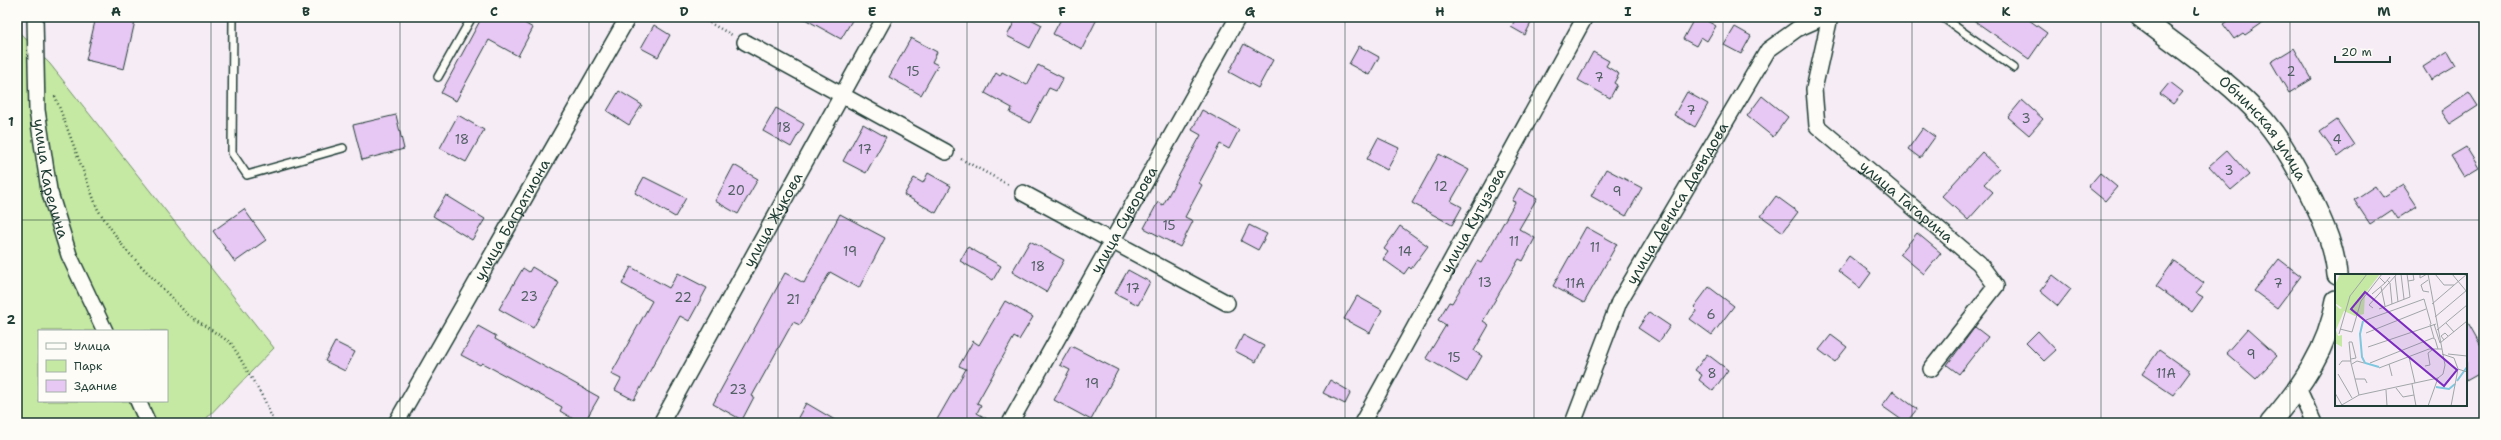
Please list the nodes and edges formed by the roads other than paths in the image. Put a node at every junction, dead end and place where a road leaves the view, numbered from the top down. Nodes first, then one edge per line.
1 (35, 17) edge
2 (233, 17) edge
3 (472, 17) edge
4 (628, 17) edge
5 (885, 17) edge
6 (1238, 17) edge
7 (1585, 17) edge
8 (1824, 17) edge
9 (1830, 17) edge
10 (1942, 17) edge
11 (2140, 17) edge
12 (745, 42) road end
13 (2014, 68) dead end
14 (438, 77) dead end
15 (842, 95) junction
16 (343, 148) dead end
17 (946, 152) road end
18 (1023, 193) road end
19 (1112, 241) junction
20 (2337, 274) edge
21 (1227, 303) dead end
22 (2335, 306) edge
23 (105, 330) edge
24 (1931, 368) dead end
25 (2299, 390) junction
26 (138, 402) edge
27 (148, 423) edge
28 (396, 423) edge
29 (662, 423) edge
30 (1010, 423) edge
31 (1362, 423) edge
32 (1573, 423) edge
33 (2270, 423) edge
34 (2314, 423) edge

1 - 23 street, улица Карелина
2 - 16 lane
3 - 14 lane
4 - 28 street, улица Багратиона
5 - 15 street, улица Жукова
6 - 19 street, улица Суворова
7 - 31 street, улица Кутузова
8 - 32 street, улица Дениса Давыдова
9 - 24 street, улица Гагарина
10 - 13 lane
11 - 20 street, Обнинская улица
12 - 15 street
15 - 17 street
15 - 29 street, улица Жукова
18 - 19 street
19 - 21 street
19 - 30 street, улица Суворова
22 - 25 street
25 - 33 street
25 - 34 street
26 - 27 street

